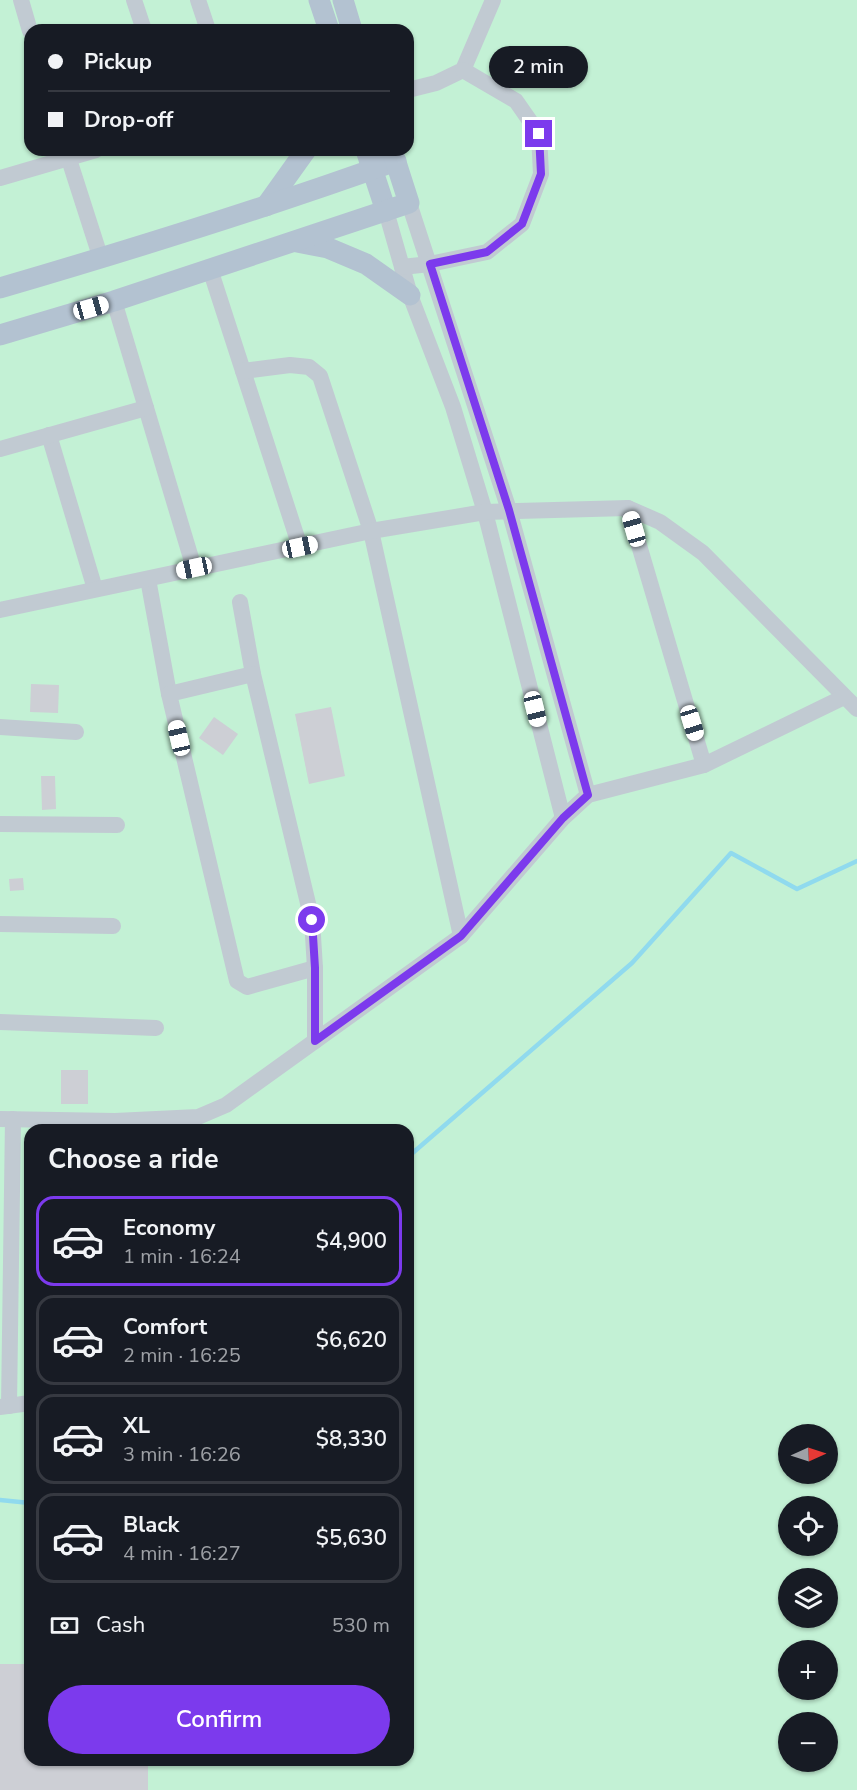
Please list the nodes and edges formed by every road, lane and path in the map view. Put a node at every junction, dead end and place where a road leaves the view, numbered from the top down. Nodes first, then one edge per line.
1 (21, 0) edge
2 (134, 0) edge
3 (198, 0) edge
4 (319, 0) edge
5 (343, 0) edge
6 (493, 0) edge
7 (28, 24) edge
8 (142, 24) edge
9 (206, 24) edge
10 (327, 24) edge
11 (350, 24) edge
12 (463, 70) junction
13 (414, 88) edge
14 (65, 156) edge
15 (68, 156) edge
16 (302, 156) edge
17 (394, 156) edge
18 (370, 160) edge
19 (0, 178) edge
20 (410, 203) junction
21 (266, 206) junction
22 (386, 211) junction
23 (296, 241) junction
24 (101, 259) junction
25 (430, 264) junction
26 (402, 267) junction
27 (210, 270) junction
28 (0, 288) edge
29 (410, 295) junction
30 (114, 302) junction
31 (0, 335) edge
32 (243, 371) junction
33 (146, 408) junction
34 (49, 435) junction
35 (0, 449) edge
36 (628, 508) junction
37 (509, 510) junction
38 (485, 512) junction
39 (371, 531) junction
40 (300, 547) junction
41 (194, 568) junction
42 (148, 579) junction
43 (95, 589) junction
44 (240, 602) dead end
45 (0, 610) edge
46 (254, 674) junction
47 (169, 694) junction
48 (844, 697) junction
49 (857, 709) edge
50 (0, 727) edge
51 (76, 732) dead end
52 (704, 765) junction
53 (588, 795) junction
54 (563, 818) junction
55 (0, 824) edge
56 (117, 825) dead end
57 (0, 924) edge
58 (114, 926) dead end
59 (461, 936) junction
60 (315, 968) junction
61 (0, 1022) edge
62 (156, 1028) dead end
63 (315, 1041) junction
64 (7, 1119) edge
65 (200, 1123) edge
66 (97, 1124) edge
67 (158, 1124) edge
68 (24, 1404) edge
69 (4, 1407) edge

1 - 7 street
2 - 8 street
3 - 9 street
4 - 10 main road
5 - 11 main road
6 - 12 street
12 - 13 street
12 - 25 street
14 - 19 street
15 - 24 street
16 - 21 main road
17 - 18 main road
17 - 20 main road
18 - 21 main road
18 - 22 main road
20 - 22 main road
20 - 25 street
21 - 24 main road
22 - 23 main road
22 - 26 street
23 - 27 main road
23 - 29 main road
24 - 28 main road
25 - 26 street
25 - 37 street
26 - 29 street
27 - 30 main road
27 - 32 street
29 - 38 street
30 - 31 main road
30 - 33 street
32 - 39 street
32 - 40 street
33 - 34 street
33 - 41 street
34 - 35 street
34 - 43 street
36 - 37 street
36 - 48 street
36 - 52 street
37 - 38 street
37 - 53 street
38 - 39 street
38 - 54 street
39 - 40 street
39 - 59 street
40 - 41 street
41 - 42 street
42 - 43 street
42 - 47 street
43 - 45 street
44 - 46 street
46 - 47 street
46 - 60 street
47 - 60 street
48 - 49 street
48 - 52 street
50 - 51 street
52 - 53 street
53 - 54 street
54 - 59 street
55 - 56 street
57 - 58 street
59 - 63 street
60 - 63 street
61 - 62 street
63 - 65 street
64 - 66 street
64 - 69 street
65 - 67 street
68 - 69 street

